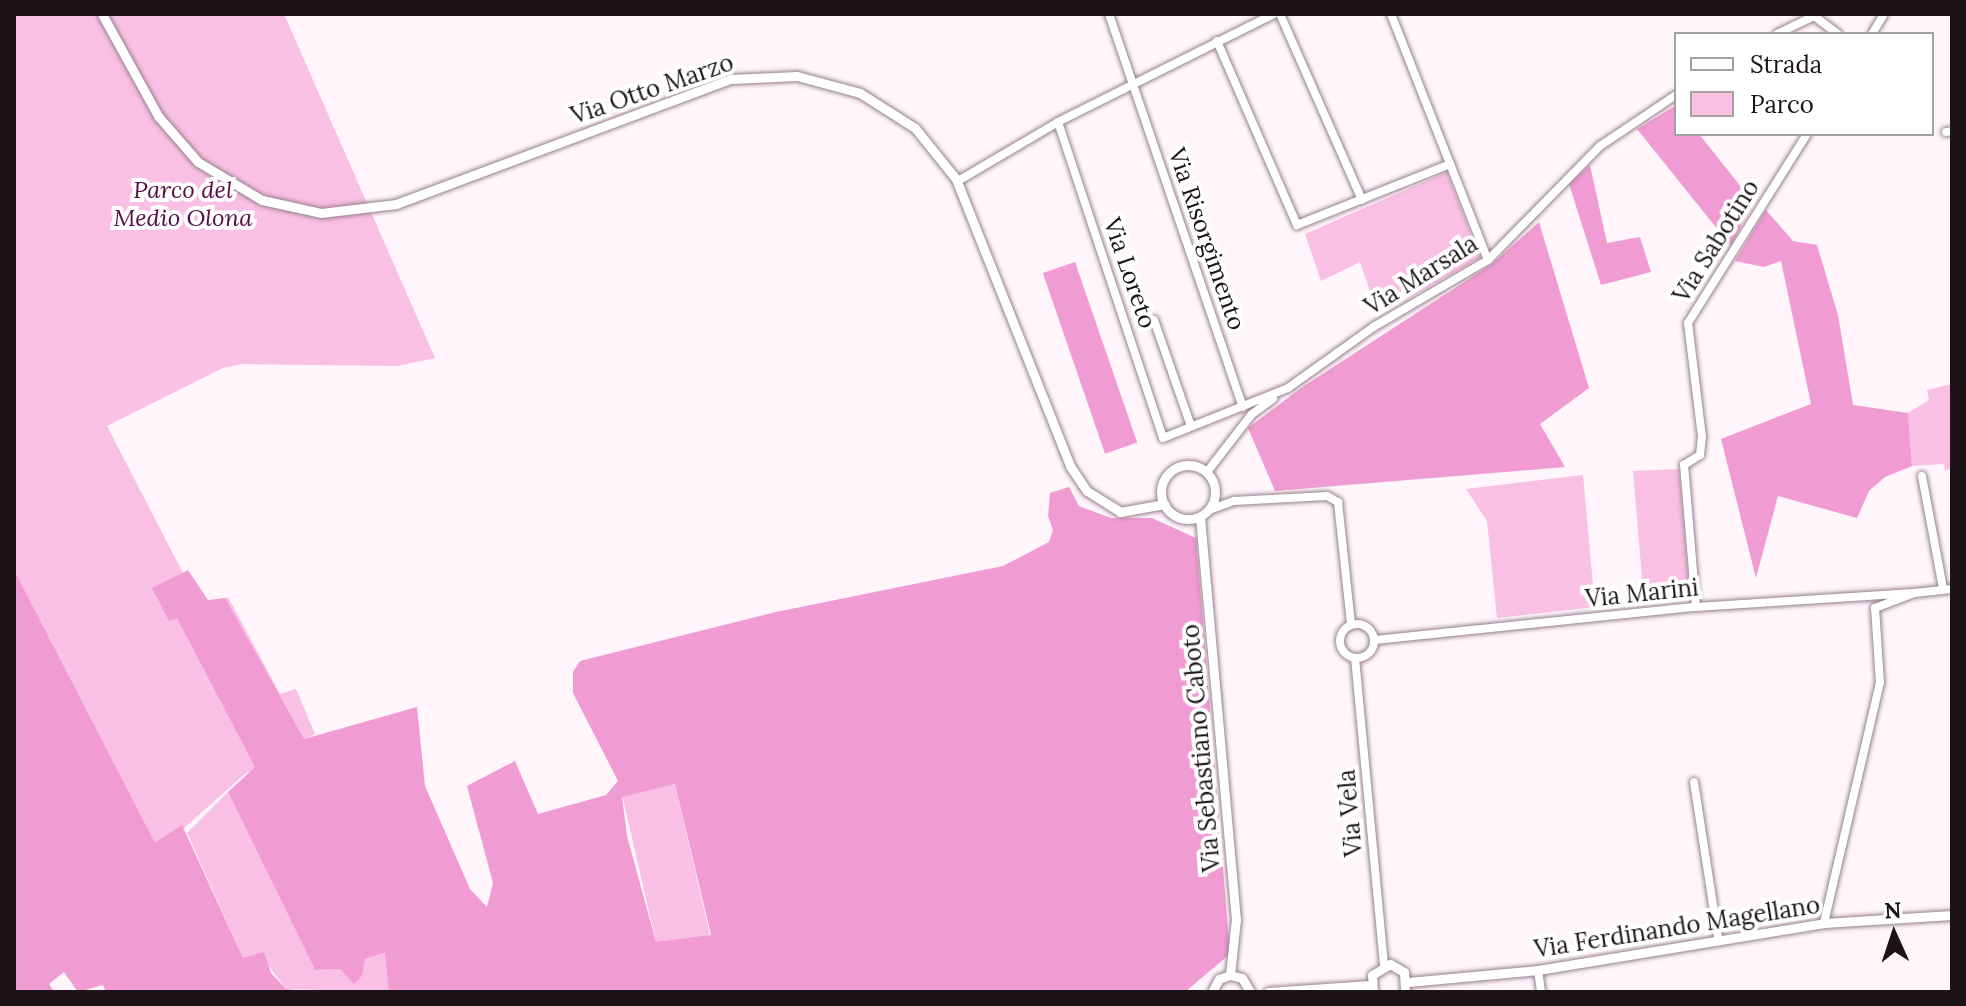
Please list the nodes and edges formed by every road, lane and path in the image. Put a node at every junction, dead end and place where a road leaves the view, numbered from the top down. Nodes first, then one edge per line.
1 (102, 14) edge
2 (1109, 14) edge
3 (1274, 14) edge
4 (1280, 14) edge
5 (1391, 14) edge
6 (1884, 14) edge
7 (1781, 32) edge
8 (1835, 32) edge
9 (1873, 32) edge
10 (1217, 41) junction
11 (1133, 83) junction
12 (1674, 96) edge
13 (1058, 122) junction
14 (1806, 136) edge
15 (1450, 164) junction
16 (958, 181) junction
17 (1362, 200) junction
18 (1488, 260) junction
19 (1154, 320) dead end
20 (1288, 388) junction
21 (1243, 407) junction
22 (1191, 426) junction
23 (1163, 438) joint
24 (1207, 472) junction
25 (1922, 476) dead end
26 (1164, 504) junction
27 (1204, 513) junction
28 (1947, 588) edge
29 (1914, 593) junction
30 (1696, 607) junction
31 (1351, 624) junction
32 (1374, 640) junction
33 (1355, 658) junction
34 (1694, 782) dead end
35 (1952, 915) edge
36 (1824, 923) junction
37 (1718, 937) junction
38 (1384, 965) junction
39 (1538, 970) junction
40 (1230, 975) junction
41 (1406, 987) edge
42 (1372, 988) edge
43 (1212, 992) edge
44 (1250, 992) edge
45 (1268, 992) edge
46 (1541, 992) edge

1 - 16 street, Via Otto Marzo
2 - 11 street, Via Risorgimento
3 - 10 street
4 - 17 street
5 - 15 street
6 - 9 street
7 - 8 street
10 - 11 street
10 - 17 street
11 - 13 street
11 - 21 street, Via Risorgimento
12 - 18 street, Via Marsala
13 - 16 street
13 - 23 street, Via Loreto
14 - 30 street, Via Sabotino
15 - 17 street
15 - 18 street
16 - 26 street, Via Otto Marzo
18 - 20 street, Via Marsala
19 - 22 street
20 - 21 street, Via Marsala
20 - 24 street, Via Marsala
21 - 22 street, Via Marsala
22 - 23 street, Via Marsala
24 - 26 street
24 - 27 street
25 - 28 street
26 - 27 street
27 - 31 street, Via Vela
27 - 40 street, Via Sebastiano Caboto
28 - 29 street
29 - 30 street, Via Marini
29 - 36 street
30 - 32 street, Via Marini
31 - 32 street
31 - 33 street, Via Vela
32 - 33 street
33 - 38 street, Via Vela
34 - 37 street
35 - 36 street, Via Ferdinando Magellano
36 - 37 street, Via Ferdinando Magellano
37 - 39 street, Via Ferdinando Magellano
38 - 41 street, Via Ferdinando Magellano
38 - 42 street
39 - 41 street, Via Ferdinando Magellano
39 - 46 street
40 - 43 street
40 - 44 street
42 - 45 street

